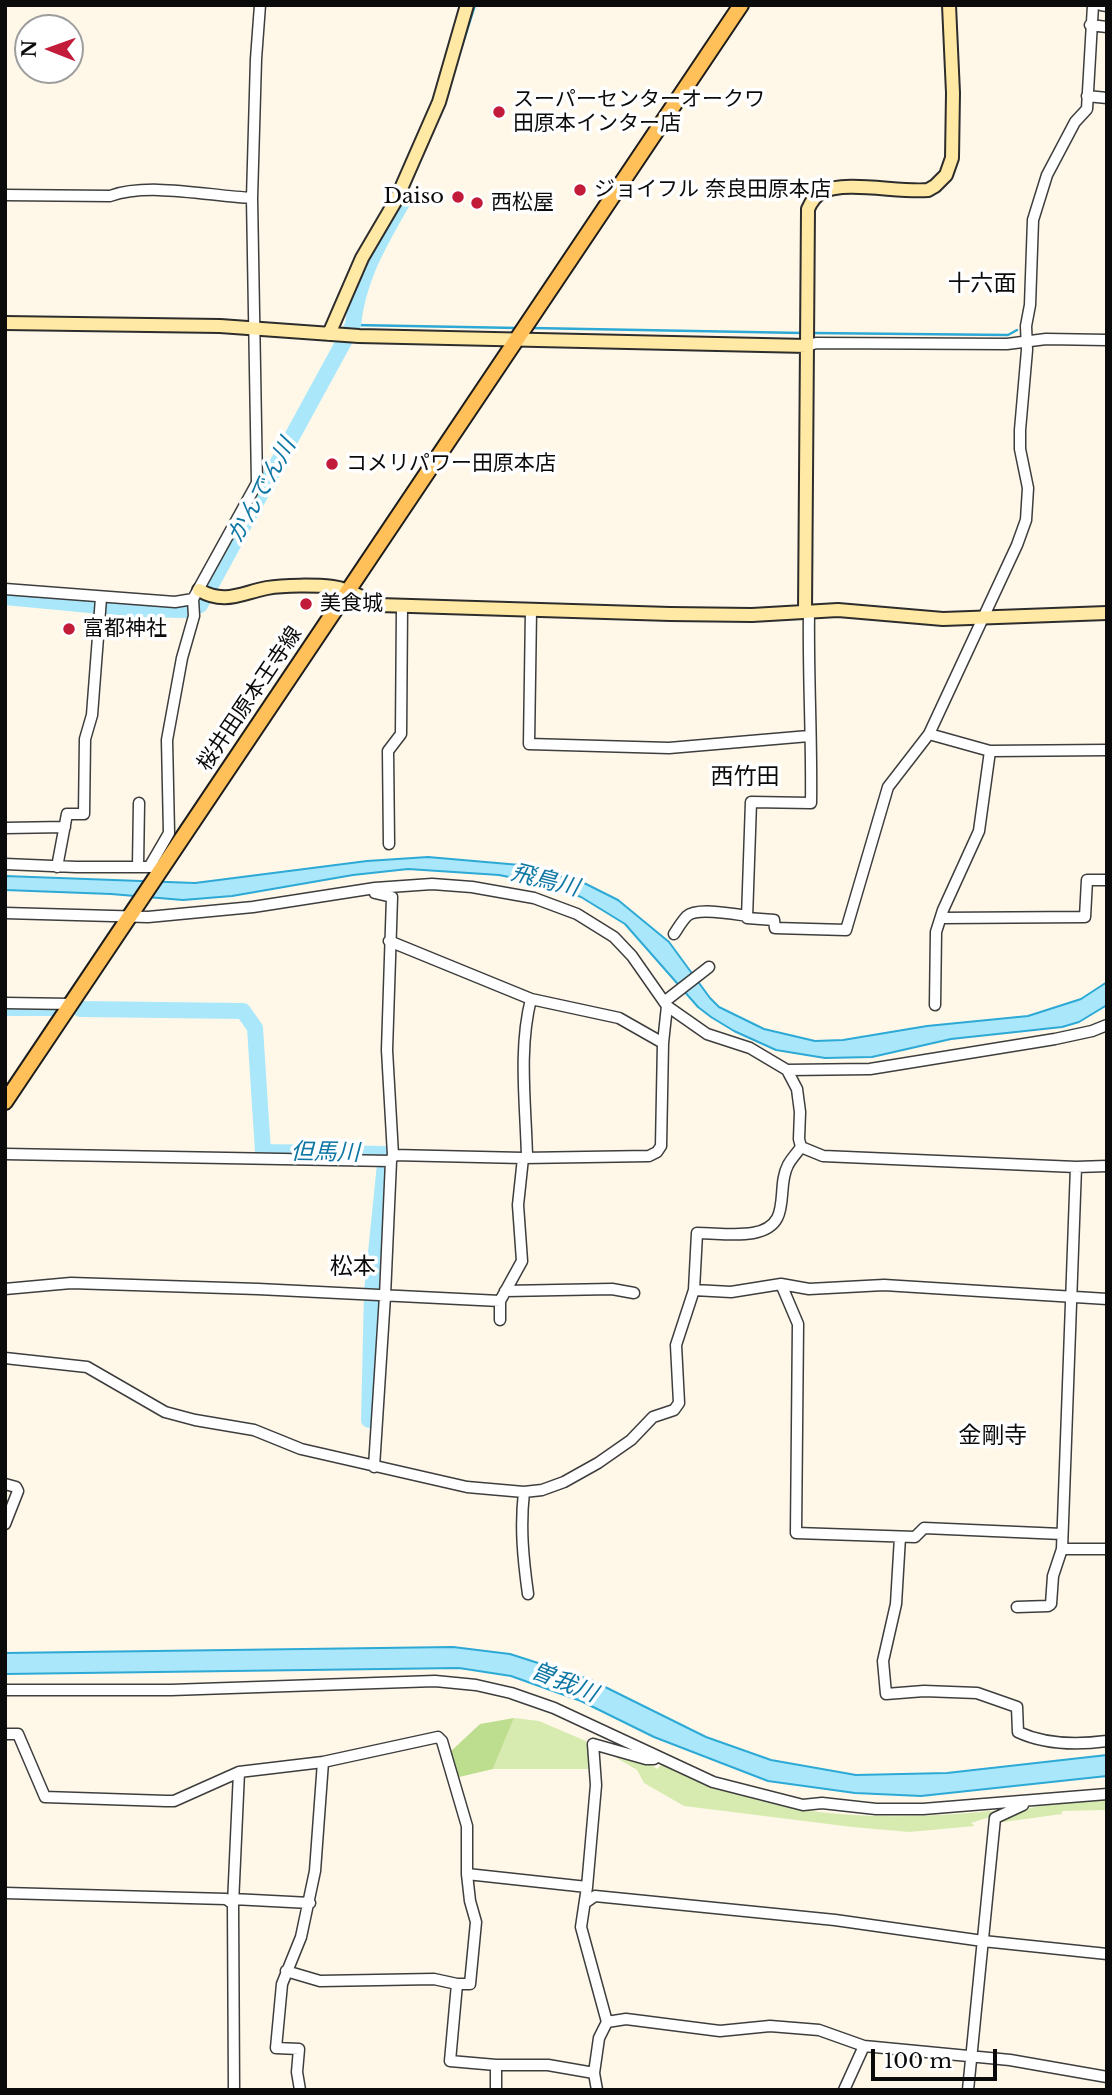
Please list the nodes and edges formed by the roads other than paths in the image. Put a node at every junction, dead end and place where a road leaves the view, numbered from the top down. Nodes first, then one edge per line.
1 (260, 5) edge
2 (467, 5) edge
3 (741, 5) edge
4 (949, 5) edge
5 (1093, 5) edge
6 (1101, 5) edge
7 (1107, 6) edge
8 (1090, 25) junction
9 (1107, 27) edge
10 (1087, 96) junction
11 (1107, 99) edge
12 (5, 195) edge
13 (252, 198) junction
14 (5, 323) edge
15 (253, 330) junction
16 (520, 332) junction
17 (335, 335) junction
18 (807, 338) junction
19 (1025, 340) junction
20 (1107, 340) edge
21 (5, 590) edge
22 (349, 591) junction
23 (196, 595) junction
24 (101, 598) junction
25 (402, 607) junction
26 (531, 610) junction
27 (806, 611) junction
28 (1107, 613) edge
29 (984, 618) junction
30 (929, 734) junction
31 (809, 736) junction
32 (1107, 750) edge
33 (990, 751) junction
34 (139, 803) dead end
35 (65, 827) junction
36 (5, 828) edge
37 (389, 844) dead end
38 (5, 864) edge
39 (138, 866) junction
40 (57, 867) junction
41 (158, 867) junction
42 (1107, 880) edge
43 (374, 888) junction
44 (5, 913) edge
45 (748, 916) junction
46 (129, 918) junction
47 (941, 918) junction
48 (674, 934) dead end
49 (389, 941) junction
50 (707, 968) dead end
51 (531, 999) junction
52 (5, 1003) edge
53 (72, 1004) junction
54 (666, 1004) junction
55 (936, 1005) dead end
56 (1107, 1025) edge
57 (663, 1043) junction
58 (787, 1070) junction
59 (5, 1102) edge
60 (801, 1147) junction
61 (5, 1154) edge
62 (392, 1158) junction
63 (525, 1158) junction
64 (1107, 1166) edge
65 (1076, 1167) junction
66 (781, 1284) junction
67 (5, 1289) edge
68 (694, 1290) junction
69 (634, 1293) dead end
70 (386, 1296) junction
71 (503, 1296) junction
72 (1069, 1298) junction
73 (1107, 1300) edge
74 (500, 1320) dead end
75 (5, 1358) edge
76 (374, 1467) junction
77 (5, 1484) edge
78 (524, 1492) junction
79 (5, 1524) edge
80 (1062, 1534) junction
81 (900, 1537) junction
82 (1062, 1549) junction
83 (1107, 1549) edge
84 (528, 1594) dead end
85 (1017, 1607) dead end
86 (5, 1690) edge
87 (5, 1734) edge
88 (1107, 1741) edge
89 (659, 1758) junction
90 (323, 1762) junction
91 (239, 1772) junction
92 (1107, 1794) edge
93 (1030, 1802) junction
94 (467, 1874) junction
95 (587, 1887) junction
96 (5, 1893) edge
97 (233, 1901) junction
98 (310, 1903) junction
99 (584, 1903) junction
100 (983, 1941) junction
101 (1107, 1954) edge
102 (286, 1971) junction
103 (457, 1984) junction
104 (607, 2022) junction
105 (864, 2046) junction
106 (971, 2056) junction
107 (496, 2065) junction
108 (594, 2073) junction
109 (1107, 2077) edge
110 (234, 2090) edge
111 (300, 2090) edge
112 (496, 2090) edge
113 (597, 2090) edge
114 (844, 2090) edge
115 (968, 2090) edge

1 - 13 street
2 - 17 street
3 - 16 main road, 桜井田原本王寺線
4 - 18 street
5 - 8 street
6 - 7 street
8 - 9 street
8 - 10 street
10 - 11 street
10 - 19 street
12 - 13 street
13 - 15 street
14 - 15 street
15 - 17 street
15 - 23 street
16 - 17 street
16 - 18 street
16 - 22 main road, 桜井田原本王寺線
18 - 19 street
18 - 27 street
19 - 20 street
19 - 29 street
21 - 24 street
22 - 23 street
22 - 25 street
22 - 41 main road, 桜井田原本王寺線
23 - 24 street
23 - 41 street
24 - 35 street
25 - 26 street
25 - 37 street
26 - 27 street
26 - 31 street
27 - 29 street
27 - 31 street
28 - 29 street
29 - 30 street
30 - 33 street
30 - 45 street
31 - 45 street
32 - 33 street
33 - 47 street
34 - 39 street
35 - 36 street
35 - 40 street
38 - 40 street
39 - 40 street
39 - 41 street
41 - 46 main road, 桜井田原本王寺線
42 - 47 street
43 - 46 street
43 - 49 street
43 - 54 street
44 - 46 street
45 - 48 street
46 - 53 main road, 桜井田原本王寺線
47 - 55 street
49 - 51 street
49 - 62 street
50 - 54 street
51 - 57 street
51 - 63 street
52 - 53 street
53 - 59 main road, 桜井田原本王寺線
54 - 57 street
54 - 58 street
56 - 58 street
57 - 63 street
58 - 60 street
60 - 65 street
60 - 68 street
61 - 62 street
62 - 63 street
62 - 70 street
63 - 71 street
64 - 65 street
65 - 72 street
66 - 68 street
66 - 72 street
66 - 81 street
67 - 70 street
68 - 78 street
69 - 71 street
70 - 71 street
70 - 76 street
71 - 74 street
72 - 73 street
72 - 80 street
75 - 76 street
76 - 78 street
77 - 79 street
78 - 84 street
80 - 81 street
80 - 82 street
81 - 88 street
82 - 83 street
82 - 85 street
86 - 89 street
87 - 91 street
89 - 93 street
89 - 95 street
90 - 91 street
90 - 94 street
90 - 98 street
91 - 97 street
92 - 93 street
93 - 100 street
94 - 95 street
94 - 103 street
95 - 99 street
96 - 97 street
97 - 98 street
97 - 110 street
98 - 102 street
99 - 100 street
99 - 104 street
100 - 101 street
100 - 106 street
102 - 103 street
102 - 111 street
103 - 107 street
104 - 105 street
104 - 108 street
105 - 106 street
105 - 114 street
106 - 109 street
106 - 115 street
107 - 108 street
107 - 112 street
108 - 113 street

